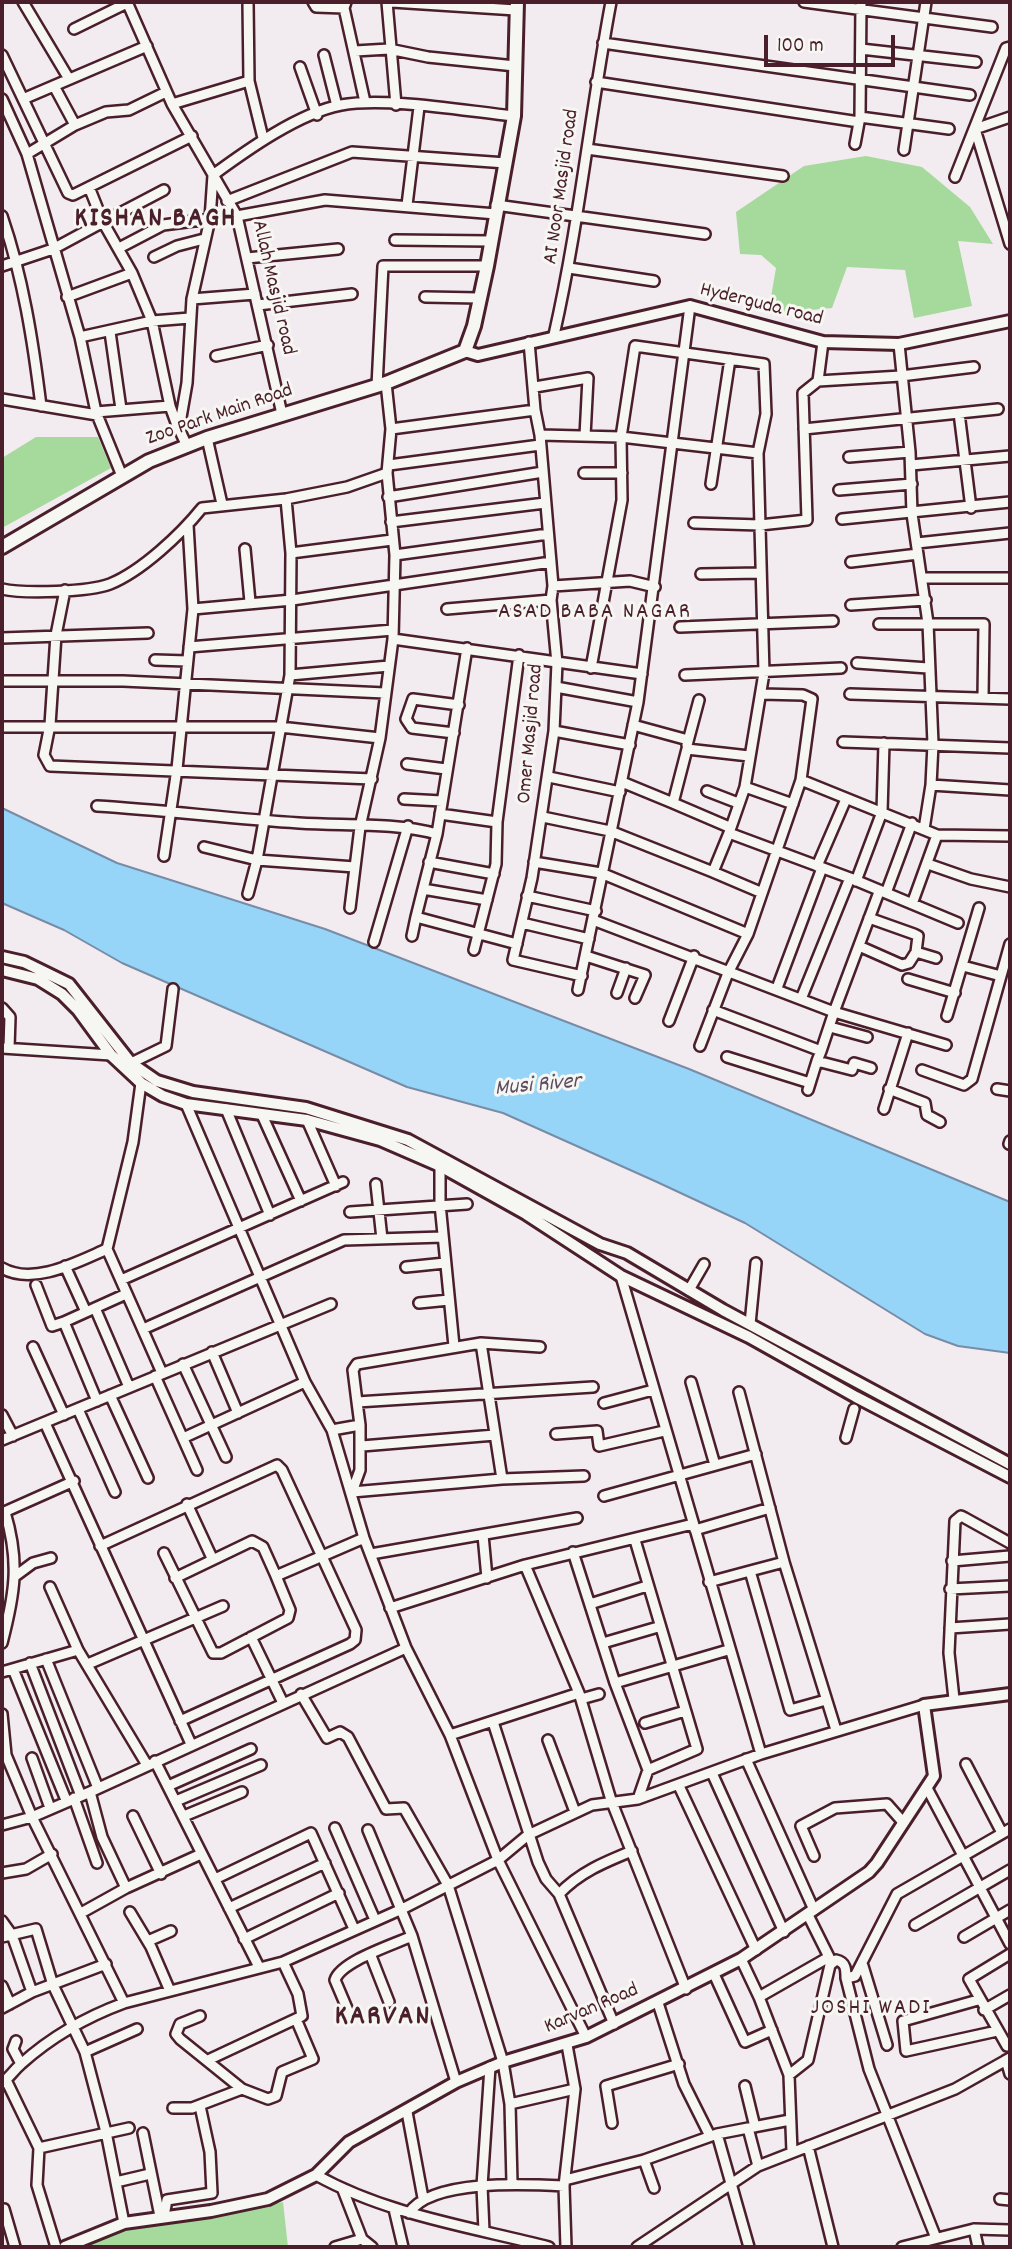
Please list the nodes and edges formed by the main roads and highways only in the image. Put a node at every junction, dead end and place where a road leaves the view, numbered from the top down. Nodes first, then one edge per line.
1 (516, 6) edge
2 (2, 547) edge

1 - 2 main road, Zoo Park Main Road

